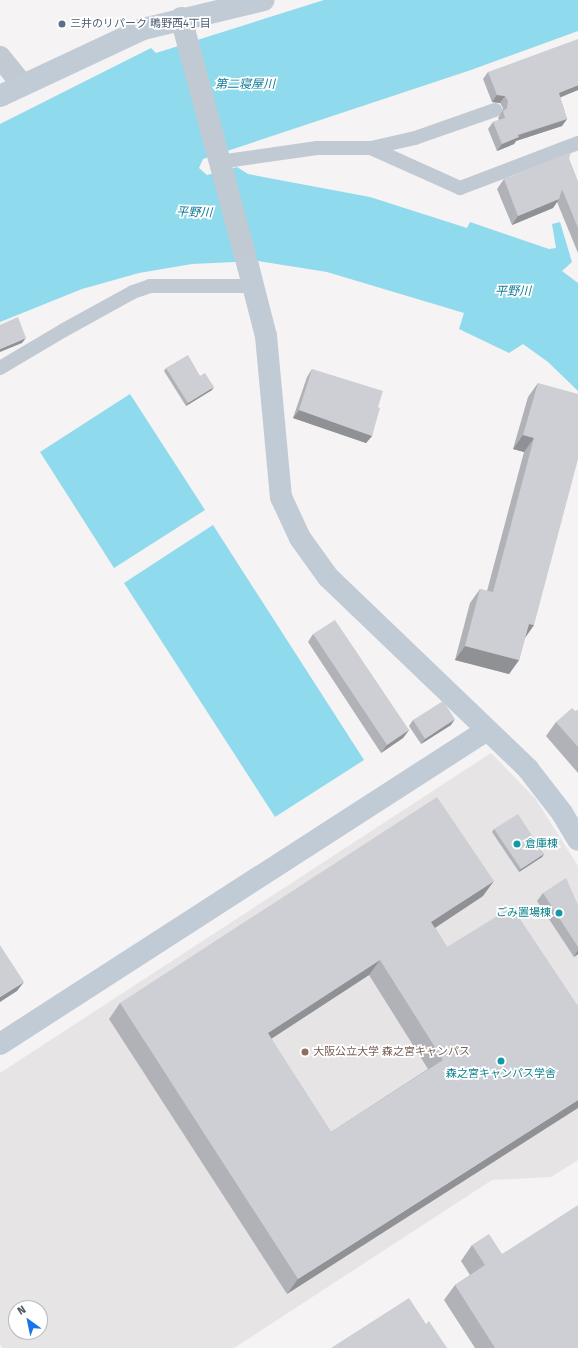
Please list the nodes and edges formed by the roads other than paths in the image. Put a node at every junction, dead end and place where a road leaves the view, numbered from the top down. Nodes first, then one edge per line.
1 (264, 0) edge
2 (224, 5) edge
3 (184, 27) junction
4 (0, 57) edge
5 (23, 84) junction
6 (0, 96) edge
7 (496, 110) dead end
8 (578, 143) edge
9 (371, 148) junction
10 (219, 163) junction
11 (251, 276) junction
12 (0, 368) edge
13 (487, 730) junction
14 (578, 840) edge
15 (0, 1044) edge

1 - 2 street
2 - 3 street
3 - 5 street
3 - 10 street
4 - 5 street
5 - 6 street
7 - 9 lane
8 - 9 lane
9 - 10 lane
10 - 11 street
11 - 12 lane
11 - 13 street
13 - 14 street
13 - 15 street

